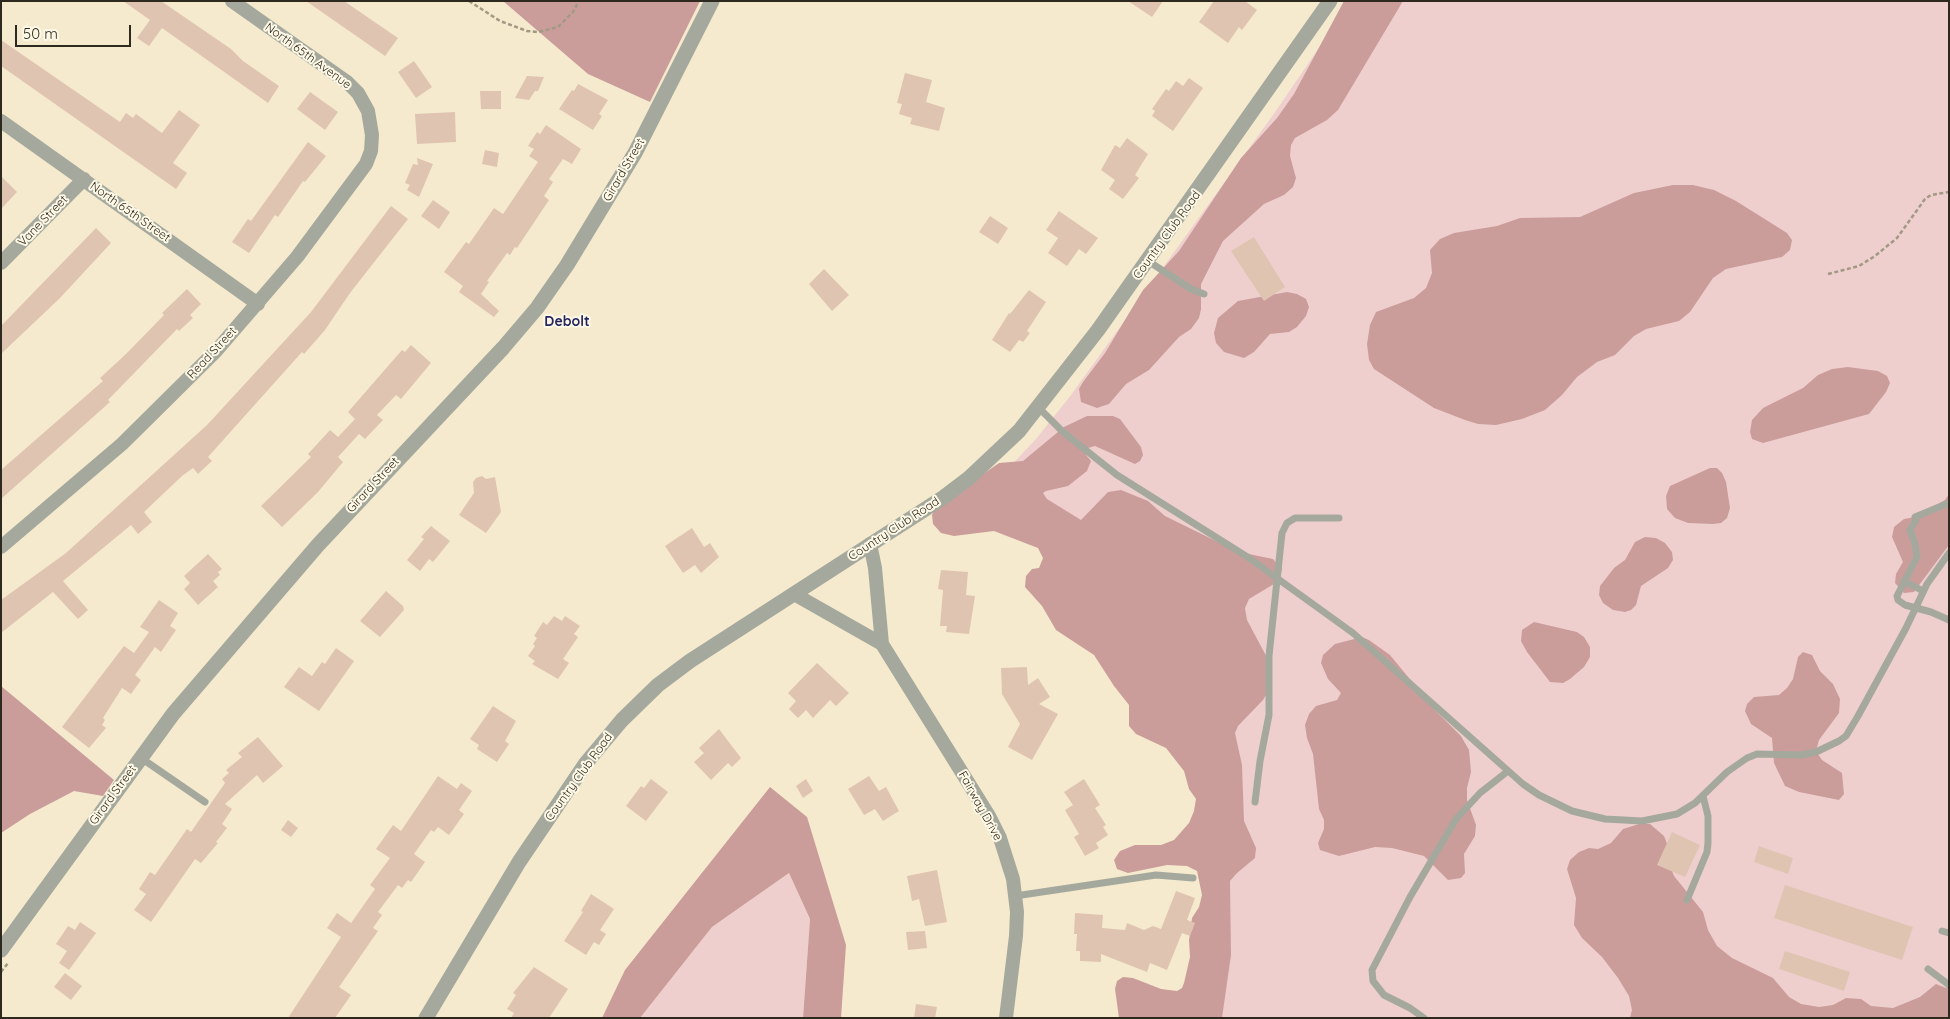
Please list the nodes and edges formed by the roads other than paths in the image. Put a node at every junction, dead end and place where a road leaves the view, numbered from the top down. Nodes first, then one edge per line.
1 (232, 1) edge
2 (712, 1) edge
3 (1330, 1) edge
4 (1, 121) edge
5 (371, 122) joint
6 (84, 179) junction
7 (1148, 261) junction
8 (1, 263) edge
9 (1204, 294) dead end
10 (258, 304) junction
11 (1039, 408) junction
12 (1949, 503) edge
13 (1339, 518) dead end
14 (870, 544) junction
15 (1, 547) edge
16 (1949, 554) edge
17 (1278, 578) junction
18 (1904, 581) junction
19 (1924, 591) junction
20 (794, 594) junction
21 (1915, 609) junction
22 (1949, 620) edge
23 (882, 644) junction
24 (141, 758) junction
25 (1508, 771) junction
26 (1703, 796) junction
27 (205, 802) dead end
28 (1255, 802) dead end
29 (1193, 878) dead end
30 (1015, 896) junction
31 (1687, 900) dead end
32 (1, 950) edge
33 (1928, 969) dead end
34 (1949, 985) edge
35 (426, 1018) edge
36 (1006, 1018) edge
37 (1424, 1018) edge

1 - 5 street, North 65th Avenue
2 - 24 street, Girard Street
3 - 7 street, Country Club Road
4 - 6 street, North 65th Street
5 - 10 street, Read Street
6 - 8 street, Vane Street
6 - 10 street, North 65th Street
7 - 9 lane
7 - 11 street, Country Club Road
10 - 15 street, Read Street
11 - 14 street, Country Club Road
11 - 17 lane
12 - 18 lane
13 - 17 lane
14 - 20 street, Country Club Road
14 - 23 street, Fairway Drive
16 - 19 lane
17 - 25 lane
17 - 28 lane
18 - 19 lane
18 - 21 lane
19 - 21 lane
20 - 23 street, Fairway Drive
20 - 35 street, Country Club Road
21 - 22 lane
21 - 26 lane
23 - 30 street, Fairway Drive
24 - 27 lane
24 - 32 street, Girard Street
25 - 26 lane
25 - 37 lane
26 - 31 lane
29 - 30 lane
30 - 36 street, Fairway Drive
33 - 34 lane

